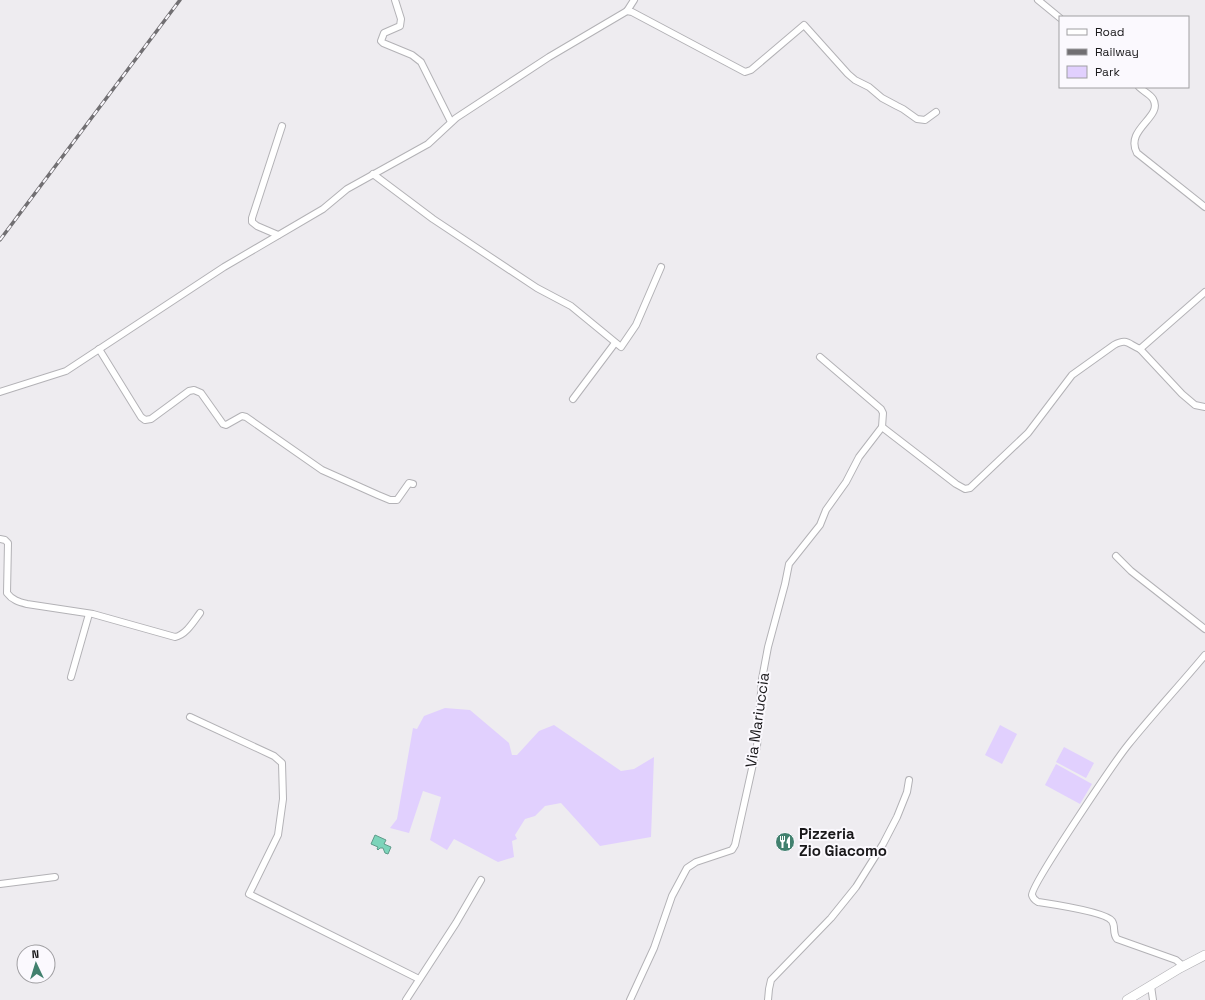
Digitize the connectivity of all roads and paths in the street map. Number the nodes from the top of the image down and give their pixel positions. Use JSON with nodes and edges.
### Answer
{"nodes":[{"id":1,"x":395,"y":0,"type":"edge"},
{"id":2,"x":634,"y":0,"type":"edge"},
{"id":3,"x":1038,"y":0,"type":"edge"},
{"id":4,"x":626,"y":11,"type":"junction"},
{"id":5,"x":1059,"y":17,"type":"edge"},
{"id":6,"x":1140,"y":88,"type":"edge"},
{"id":7,"x":936,"y":112,"type":"dead end"},
{"id":8,"x":451,"y":122,"type":"junction"},
{"id":9,"x":282,"y":126,"type":"dead end"},
{"id":10,"x":373,"y":174,"type":"junction"},
{"id":11,"x":1205,"y":207,"type":"edge"},
{"id":12,"x":278,"y":235,"type":"junction"},
{"id":13,"x":661,"y":267,"type":"dead end"},
{"id":14,"x":1205,"y":292,"type":"edge"},
{"id":15,"x":615,"y":342,"type":"junction"},
{"id":16,"x":99,"y":349,"type":"junction"},
{"id":17,"x":1140,"y":349,"type":"junction"},
{"id":18,"x":820,"y":357,"type":"dead end"},
{"id":19,"x":0,"y":392,"type":"edge"},
{"id":20,"x":573,"y":399,"type":"dead end"},
{"id":21,"x":1205,"y":407,"type":"edge"},
{"id":22,"x":882,"y":427,"type":"junction"},
{"id":23,"x":414,"y":484,"type":"dead end"},
{"id":24,"x":0,"y":539,"type":"edge"},
{"id":25,"x":1116,"y":556,"type":"dead end"},
{"id":26,"x":200,"y":613,"type":"dead end"},
{"id":27,"x":89,"y":614,"type":"junction"},
{"id":28,"x":1205,"y":630,"type":"edge"},
{"id":29,"x":1205,"y":655,"type":"edge"},
{"id":30,"x":71,"y":677,"type":"dead end"},
{"id":31,"x":190,"y":717,"type":"dead end"},
{"id":32,"x":909,"y":780,"type":"dead end"},
{"id":33,"x":55,"y":876,"type":"dead end"},
{"id":34,"x":481,"y":880,"type":"dead end"},
{"id":35,"x":0,"y":883,"type":"edge"},
{"id":36,"x":1205,"y":955,"type":"edge"},
{"id":37,"x":1183,"y":966,"type":"junction"},
{"id":38,"x":418,"y":979,"type":"junction"},
{"id":39,"x":1151,"y":986,"type":"junction"},
{"id":40,"x":406,"y":1000,"type":"edge"},
{"id":41,"x":630,"y":1000,"type":"edge"},
{"id":42,"x":768,"y":1000,"type":"edge"},
{"id":43,"x":1127,"y":1000,"type":"edge"},
{"id":44,"x":1153,"y":1000,"type":"edge"}],
"edges":[{"from":1,"to":8,"type":"street"},
{"from":2,"to":4,"type":"street"},
{"from":3,"to":5,"type":"street"},
{"from":4,"to":7,"type":"street"},
{"from":4,"to":8,"type":"street"},
{"from":6,"to":11,"type":"street"},
{"from":8,"to":10,"type":"street"},
{"from":9,"to":12,"type":"street"},
{"from":10,"to":12,"type":"street"},
{"from":10,"to":15,"type":"street"},
{"from":12,"to":16,"type":"street"},
{"from":13,"to":15,"type":"street"},
{"from":14,"to":17,"type":"street"},
{"from":15,"to":20,"type":"street"},
{"from":16,"to":19,"type":"street"},
{"from":16,"to":23,"type":"street"},
{"from":17,"to":21,"type":"street"},
{"from":17,"to":22,"type":"street"},
{"from":18,"to":22,"type":"street"},
{"from":22,"to":41,"type":"street","name":"Via Mariuccia"},
{"from":24,"to":27,"type":"street"},
{"from":25,"to":28,"type":"street"},
{"from":26,"to":27,"type":"street"},
{"from":27,"to":30,"type":"street"},
{"from":29,"to":37,"type":"street"},
{"from":31,"to":38,"type":"street"},
{"from":32,"to":42,"type":"street"},
{"from":33,"to":35,"type":"street"},
{"from":34,"to":38,"type":"street"},
{"from":36,"to":37,"type":"main road"},
{"from":37,"to":39,"type":"main road"},
{"from":38,"to":40,"type":"street"},
{"from":39,"to":43,"type":"main road"},
{"from":39,"to":44,"type":"street"}]}
